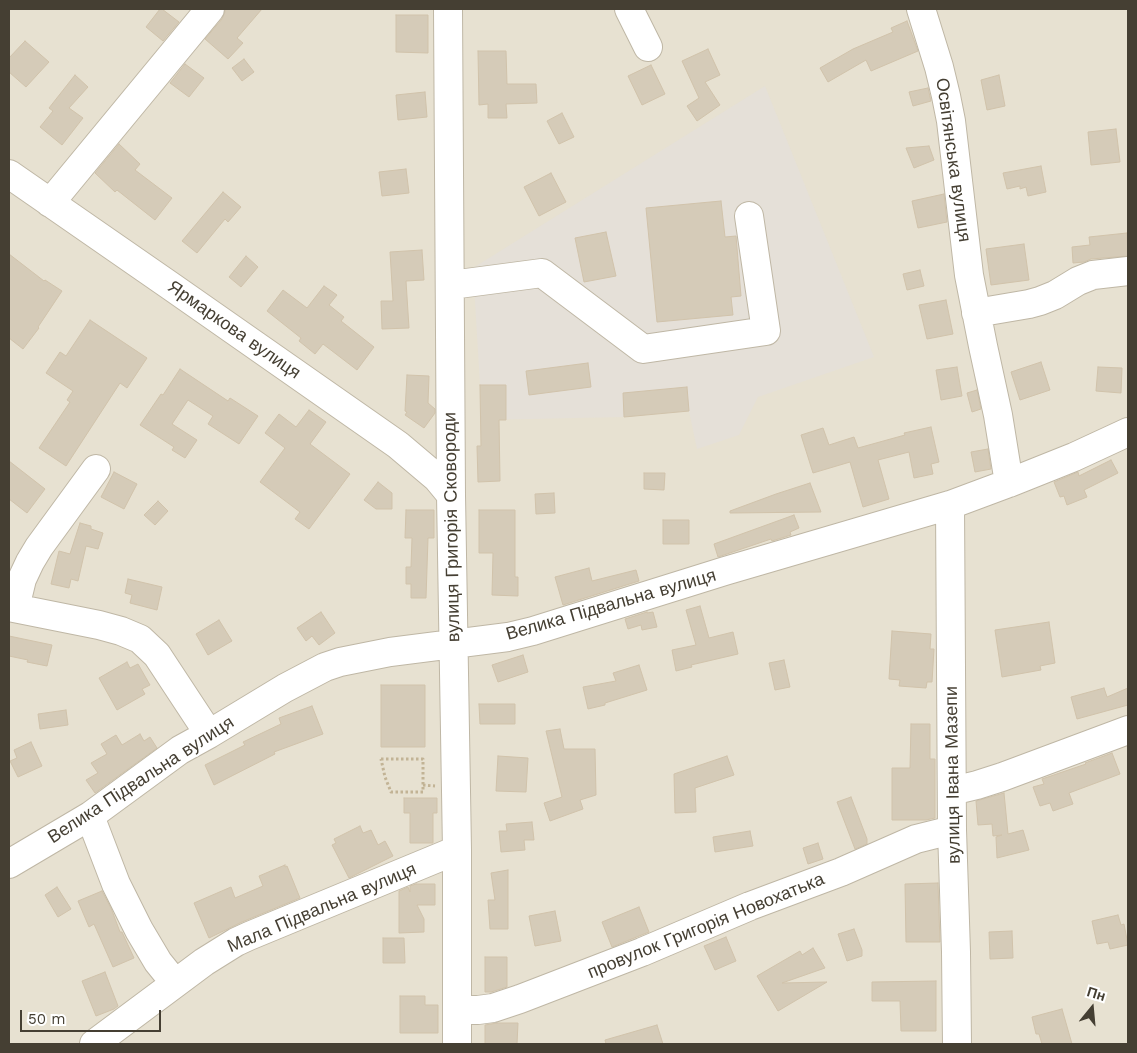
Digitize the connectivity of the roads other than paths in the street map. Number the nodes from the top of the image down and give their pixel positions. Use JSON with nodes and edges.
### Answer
{"nodes":[{"id":1,"x":210,"y":9,"type":"edge"},
{"id":2,"x":448,"y":9,"type":"edge"},
{"id":3,"x":629,"y":9,"type":"edge"},
{"id":4,"x":921,"y":9,"type":"edge"},
{"id":5,"x":648,"y":47,"type":"dead end"},
{"id":6,"x":9,"y":174,"type":"edge"},
{"id":7,"x":50,"y":203,"type":"junction"},
{"id":8,"x":749,"y":216,"type":"dead end"},
{"id":9,"x":1128,"y":271,"type":"edge"},
{"id":10,"x":450,"y":285,"type":"junction"},
{"id":11,"x":976,"y":313,"type":"junction"},
{"id":12,"x":1128,"y":432,"type":"edge"},
{"id":13,"x":96,"y":468,"type":"dead end"},
{"id":14,"x":1009,"y":483,"type":"junction"},
{"id":15,"x":451,"y":495,"type":"junction"},
{"id":16,"x":950,"y":505,"type":"junction"},
{"id":17,"x":12,"y":608,"type":"edge"},
{"id":18,"x":454,"y":644,"type":"junction"},
{"id":19,"x":1128,"y":730,"type":"edge"},
{"id":20,"x":209,"y":734,"type":"junction"},
{"id":21,"x":952,"y":791,"type":"junction"},
{"id":22,"x":90,"y":816,"type":"junction"},
{"id":23,"x":952,"y":830,"type":"junction"},
{"id":24,"x":458,"y":850,"type":"junction"},
{"id":25,"x":9,"y":864,"type":"edge"},
{"id":26,"x":175,"y":983,"type":"junction"},
{"id":27,"x":457,"y":1010,"type":"junction"},
{"id":28,"x":94,"y":1044,"type":"edge"},
{"id":29,"x":457,"y":1044,"type":"edge"},
{"id":30,"x":956,"y":1044,"type":"edge"}],
"edges":[{"from":1,"to":7,"type":"street"},
{"from":2,"to":10,"type":"street","name":"вулиця Григорія Сковороди"},
{"from":3,"to":5,"type":"street"},
{"from":4,"to":11,"type":"street","name":"Освітянська вулиця"},
{"from":6,"to":7,"type":"street","name":"Ярмаркова вулиця"},
{"from":7,"to":15,"type":"street","name":"Ярмаркова вулиця"},
{"from":8,"to":10,"type":"street"},
{"from":9,"to":11,"type":"street"},
{"from":10,"to":15,"type":"street","name":"вулиця Григорія Сковороди"},
{"from":11,"to":14,"type":"street","name":"Освітянська вулиця"},
{"from":12,"to":14,"type":"street","name":"Велика Підвальна вулиця"},
{"from":13,"to":17,"type":"street"},
{"from":14,"to":16,"type":"street","name":"Велика Підвальна вулиця"},
{"from":15,"to":18,"type":"street","name":"вулиця Григорія Сковороди"},
{"from":16,"to":18,"type":"street","name":"Велика Підвальна вулиця"},
{"from":16,"to":21,"type":"street","name":"вулиця Івана Мазепи"},
{"from":17,"to":20,"type":"street"},
{"from":18,"to":20,"type":"street","name":"Велика Підвальна вулиця"},
{"from":18,"to":24,"type":"street","name":"вулиця Григорія Сковороди"},
{"from":19,"to":21,"type":"street"},
{"from":20,"to":22,"type":"street","name":"Велика Підвальна вулиця"},
{"from":21,"to":23,"type":"street","name":"вулиця Івана Мазепи"},
{"from":22,"to":25,"type":"street","name":"Велика Підвальна вулиця"},
{"from":22,"to":26,"type":"street"},
{"from":23,"to":27,"type":"street","name":"провулок Григорія Новохатька"},
{"from":23,"to":30,"type":"street","name":"вулиця Івана Мазепи"},
{"from":24,"to":26,"type":"street","name":"Мала Підвальна вулиця"},
{"from":24,"to":27,"type":"street","name":"вулиця Григорія Сковороди"},
{"from":26,"to":28,"type":"street","name":"Мала Підвальна вулиця"},
{"from":27,"to":29,"type":"street","name":"вулиця Григорія Сковороди"}]}
